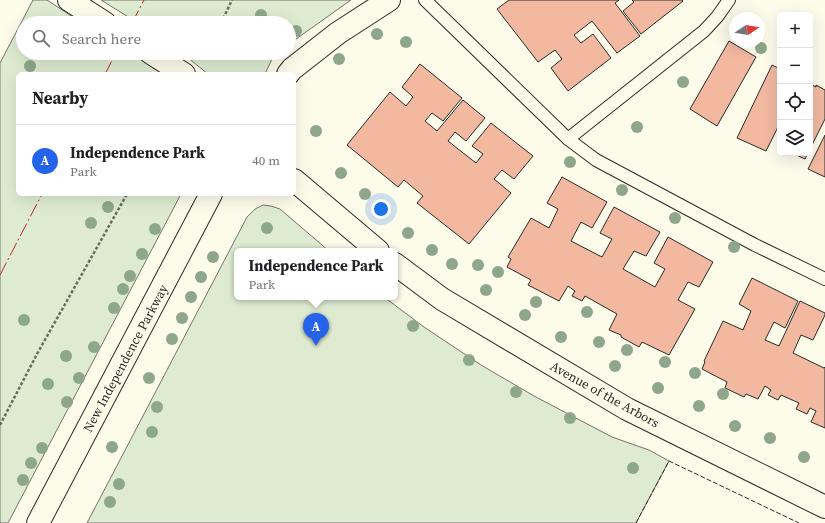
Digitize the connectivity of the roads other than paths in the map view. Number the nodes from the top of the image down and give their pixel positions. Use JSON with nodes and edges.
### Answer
{"nodes":[{"id":1,"x":69,"y":0,"type":"edge"},
{"id":2,"x":389,"y":0,"type":"edge"},
{"id":3,"x":426,"y":0,"type":"edge"},
{"id":4,"x":728,"y":0,"type":"edge"},
{"id":5,"x":94,"y":16,"type":"edge"},
{"id":6,"x":162,"y":60,"type":"edge"},
{"id":7,"x":181,"y":72,"type":"edge"},
{"id":8,"x":290,"y":72,"type":"edge"},
{"id":9,"x":568,"y":139,"type":"junction"},
{"id":10,"x":296,"y":182,"type":"edge"},
{"id":11,"x":210,"y":196,"type":"edge"},
{"id":12,"x":374,"y":248,"type":"edge"},
{"id":13,"x":398,"y":266,"type":"edge"},
{"id":14,"x":825,"y":279,"type":"edge"},
{"id":15,"x":825,"y":506,"type":"edge"},
{"id":16,"x":38,"y":523,"type":"edge"}],
"edges":[{"from":1,"to":5,"type":"street"},
{"from":2,"to":8,"type":"street"},
{"from":3,"to":9,"type":"lane"},
{"from":4,"to":9,"type":"lane"},
{"from":6,"to":7,"type":"street"},
{"from":9,"to":14,"type":"lane"},
{"from":10,"to":12,"type":"street"},
{"from":11,"to":16,"type":"street","name":"New Independence Parkway"},
{"from":13,"to":15,"type":"street","name":"Avenue of the Arbors"}]}
